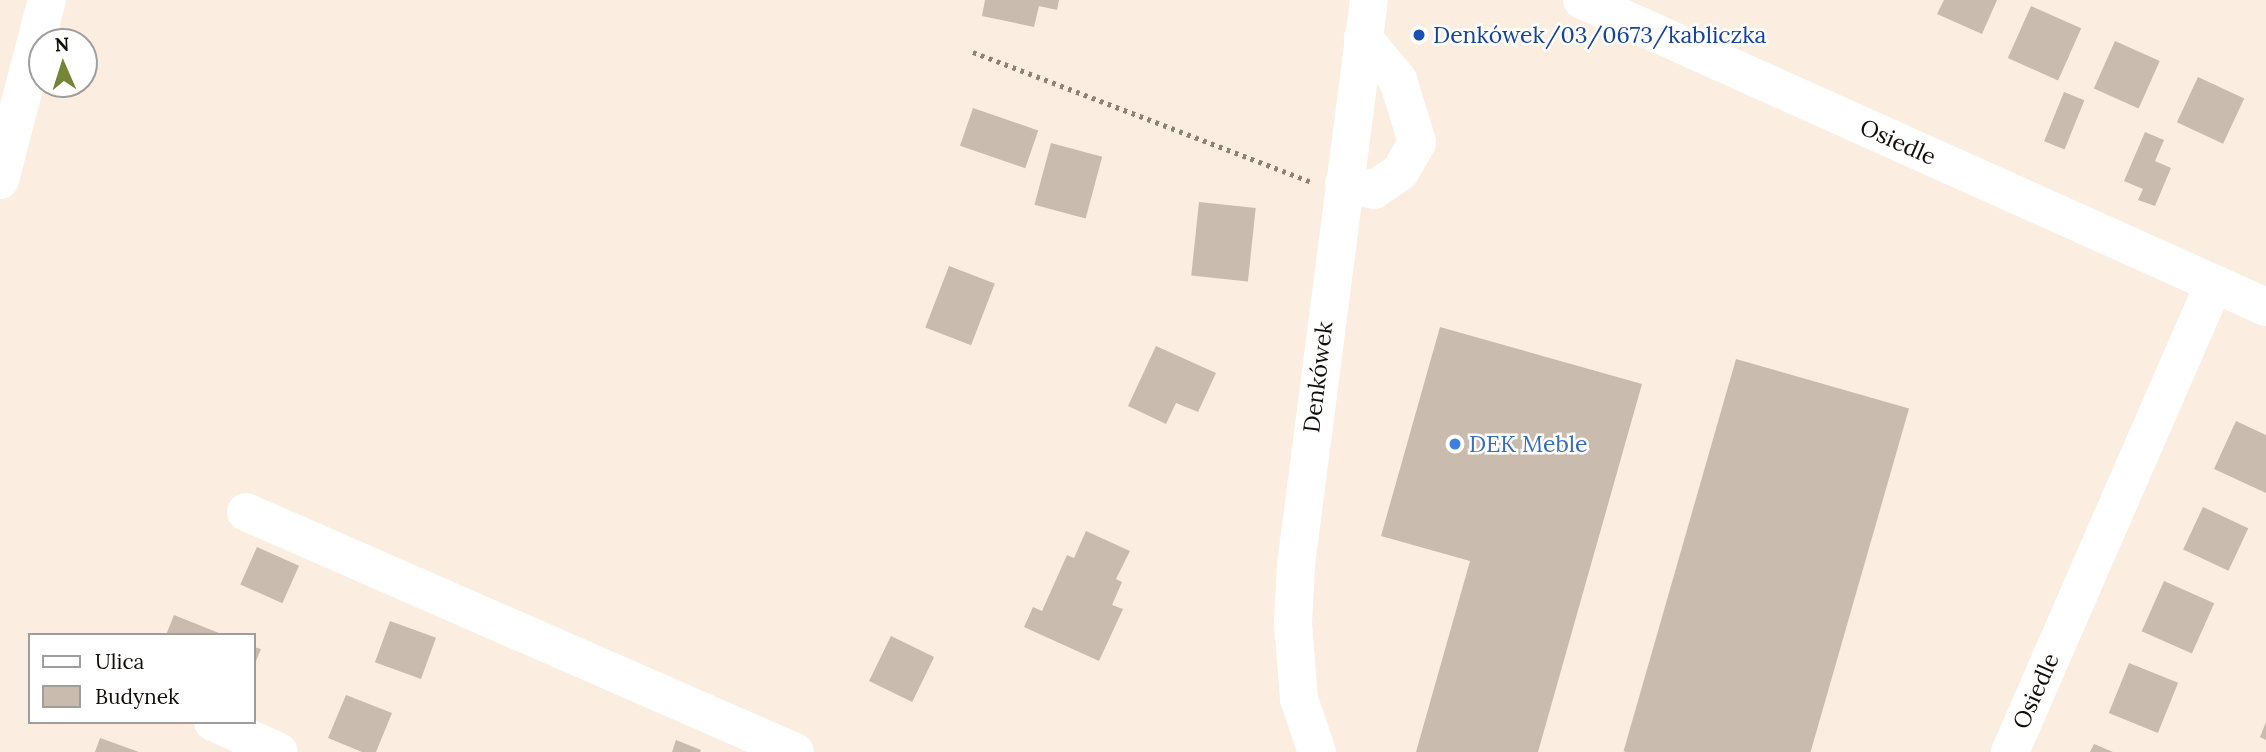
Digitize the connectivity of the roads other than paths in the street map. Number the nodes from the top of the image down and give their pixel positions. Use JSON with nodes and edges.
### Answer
{"nodes":[{"id":1,"x":47,"y":0,"type":"edge"},
{"id":2,"x":1369,"y":0,"type":"edge"},
{"id":3,"x":1582,"y":0,"type":"edge"},
{"id":4,"x":1363,"y":38,"type":"junction"},
{"id":5,"x":0,"y":180,"type":"edge"},
{"id":6,"x":1344,"y":183,"type":"junction"},
{"id":7,"x":2214,"y":284,"type":"junction"},
{"id":8,"x":2266,"y":307,"type":"edge"},
{"id":9,"x":246,"y":512,"type":"dead end"},
{"id":10,"x":217,"y":724,"type":"edge"},
{"id":11,"x":279,"y":752,"type":"edge"},
{"id":12,"x":795,"y":752,"type":"edge"},
{"id":13,"x":1317,"y":752,"type":"edge"},
{"id":14,"x":2010,"y":752,"type":"edge"}],
"edges":[{"from":1,"to":5,"type":"street"},
{"from":2,"to":4,"type":"street","name":"Denkówek"},
{"from":3,"to":7,"type":"street","name":"Osiedle"},
{"from":4,"to":6,"type":"street","name":"Denkówek"},
{"from":4,"to":6,"type":"street"},
{"from":6,"to":13,"type":"street","name":"Denkówek"},
{"from":7,"to":8,"type":"street","name":"Osiedle"},
{"from":7,"to":14,"type":"street","name":"Osiedle"},
{"from":9,"to":12,"type":"street"},
{"from":10,"to":11,"type":"street"}]}
